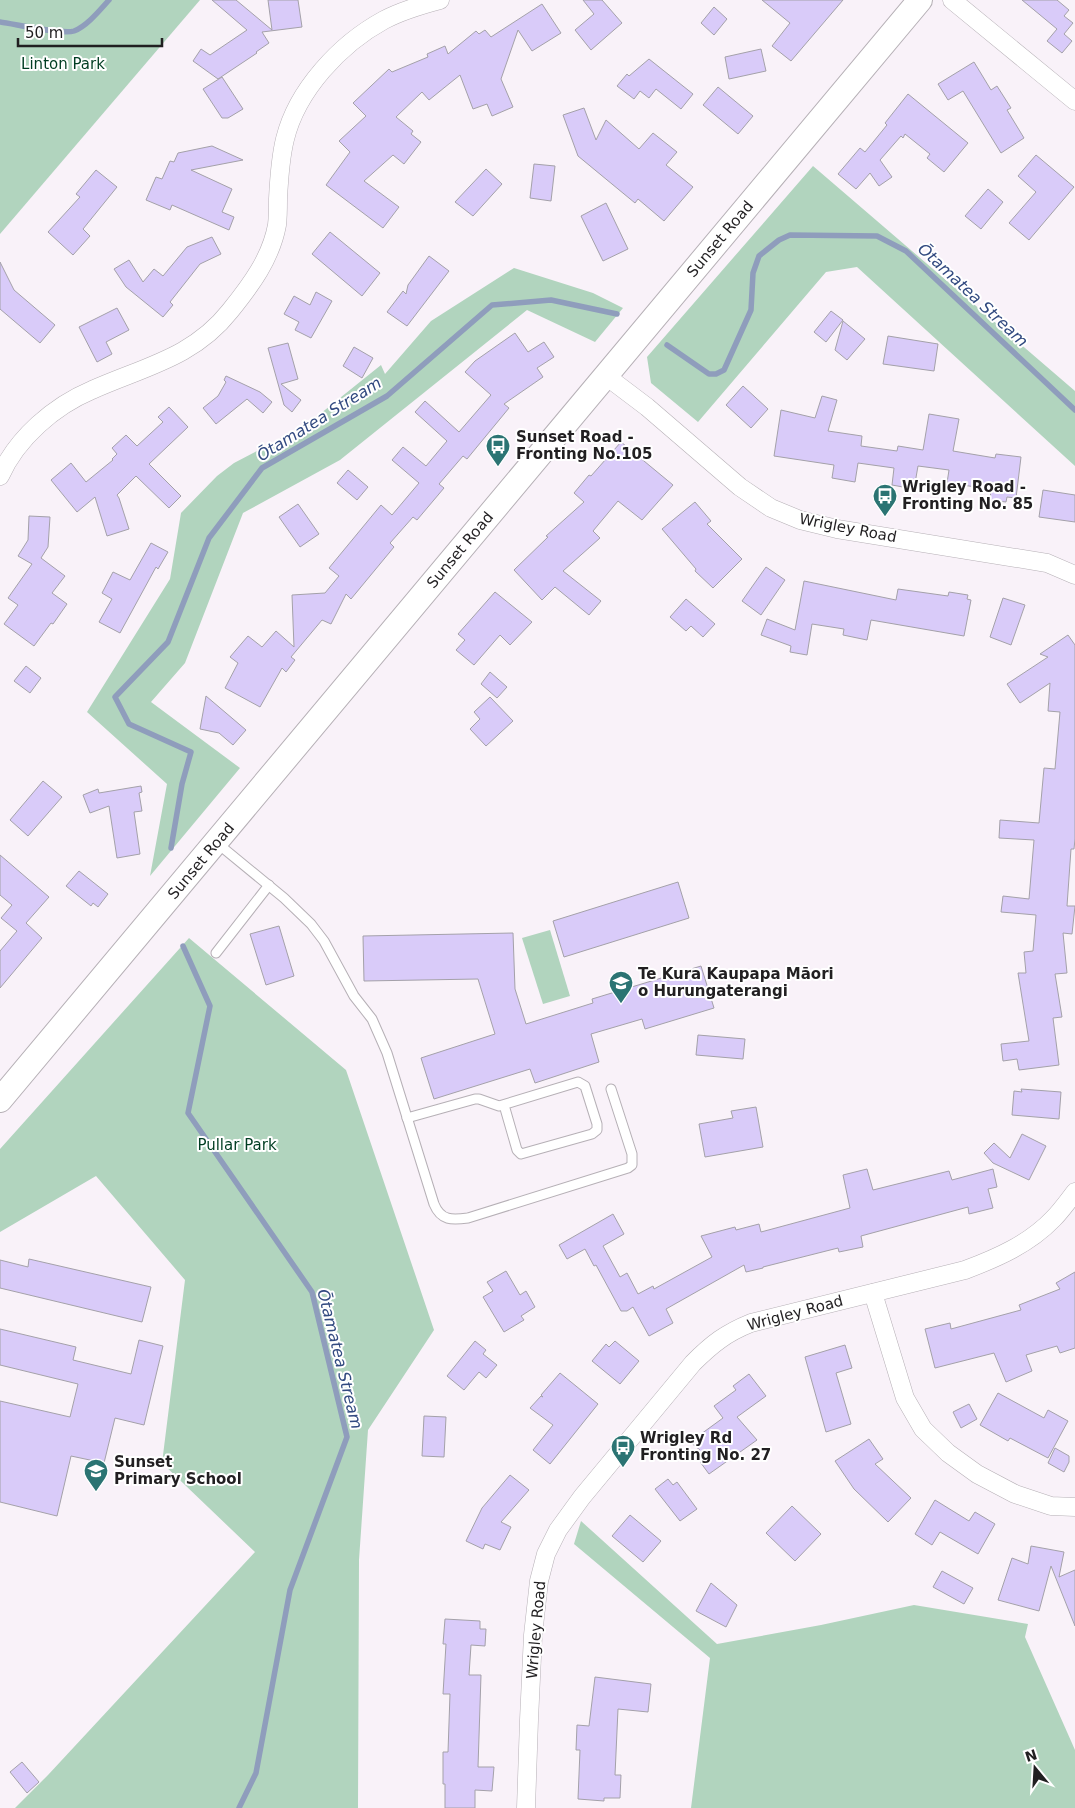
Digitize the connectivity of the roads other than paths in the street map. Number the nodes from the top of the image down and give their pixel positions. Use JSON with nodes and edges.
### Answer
{"nodes":[{"id":1,"x":440,"y":0,"type":"edge"},
{"id":2,"x":920,"y":0,"type":"edge"},
{"id":3,"x":952,"y":0,"type":"edge"},
{"id":4,"x":1075,"y":101,"type":"edge"},
{"id":5,"x":606,"y":376,"type":"junction"},
{"id":6,"x":0,"y":476,"type":"edge"},
{"id":7,"x":1075,"y":575,"type":"edge"},
{"id":8,"x":216,"y":843,"type":"junction"},
{"id":9,"x":269,"y":885,"type":"junction"},
{"id":10,"x":216,"y":953,"type":"dead end"},
{"id":11,"x":612,"y":1089,"type":"dead end"},
{"id":12,"x":0,"y":1100,"type":"edge"},
{"id":13,"x":504,"y":1105,"type":"junction"},
{"id":14,"x":407,"y":1118,"type":"junction"},
{"id":15,"x":1075,"y":1192,"type":"edge"},
{"id":16,"x":873,"y":1293,"type":"junction"},
{"id":17,"x":1075,"y":1507,"type":"edge"},
{"id":18,"x":526,"y":1808,"type":"edge"}],
"edges":[{"from":1,"to":6,"type":"street"},
{"from":2,"to":5,"type":"main road","name":"Sunset Road"},
{"from":3,"to":4,"type":"street"},
{"from":5,"to":7,"type":"street","name":"Wrigley Road"},
{"from":5,"to":8,"type":"main road","name":"Sunset Road"},
{"from":8,"to":9,"type":"lane"},
{"from":8,"to":12,"type":"main road","name":"Sunset Road"},
{"from":9,"to":10,"type":"lane"},
{"from":9,"to":14,"type":"lane"},
{"from":11,"to":14,"type":"lane"},
{"from":13,"to":13,"type":"lane"},
{"from":13,"to":14,"type":"lane"},
{"from":15,"to":16,"type":"street","name":"Wrigley Road"},
{"from":16,"to":17,"type":"street"},
{"from":16,"to":18,"type":"street","name":"Wrigley Road"}]}
